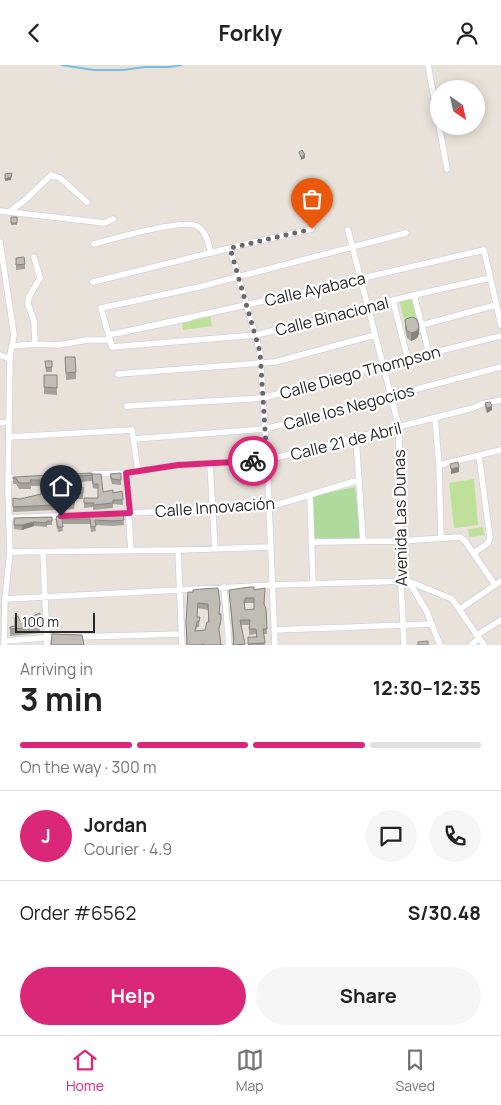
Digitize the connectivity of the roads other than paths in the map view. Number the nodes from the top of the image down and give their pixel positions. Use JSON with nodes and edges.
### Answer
{"nodes":[{"id":1,"x":428,"y":65,"type":"edge"},
{"id":2,"x":447,"y":169,"type":"dead end"},
{"id":3,"x":87,"y":202,"type":"dead end"},
{"id":4,"x":0,"y":211,"type":"edge"},
{"id":5,"x":9,"y":212,"type":"junction"},
{"id":6,"x":113,"y":219,"type":"dead end"},
{"id":7,"x":312,"y":229,"type":"dead end"},
{"id":8,"x":348,"y":230,"type":"dead end"},
{"id":9,"x":406,"y":233,"type":"dead end"},
{"id":10,"x":0,"y":242,"type":"edge"},
{"id":11,"x":94,"y":244,"type":"dead end"},
{"id":12,"x":352,"y":247,"type":"junction"},
{"id":13,"x":230,"y":248,"type":"junction"},
{"id":14,"x":211,"y":253,"type":"junction"},
{"id":15,"x":34,"y":257,"type":"dead end"},
{"id":16,"x":238,"y":276,"type":"junction"},
{"id":17,"x":490,"y":278,"type":"junction"},
{"id":18,"x":360,"y":279,"type":"junction"},
{"id":19,"x":93,"y":282,"type":"dead end"},
{"id":20,"x":414,"y":295,"type":"junction"},
{"id":21,"x":393,"y":301,"type":"junction"},
{"id":22,"x":246,"y":305,"type":"junction"},
{"id":23,"x":496,"y":305,"type":"junction"},
{"id":24,"x":368,"y":307,"type":"junction"},
{"id":25,"x":190,"y":318,"type":"dead end"},
{"id":26,"x":422,"y":325,"type":"junction"},
{"id":27,"x":501,"y":325,"type":"edge"},
{"id":28,"x":256,"y":335,"type":"junction"},
{"id":29,"x":375,"y":335,"type":"junction"},
{"id":30,"x":501,"y":336,"type":"edge"},
{"id":31,"x":108,"y":338,"type":"junction"},
{"id":32,"x":35,"y":344,"type":"junction"},
{"id":33,"x":13,"y":346,"type":"junction"},
{"id":34,"x":429,"y":354,"type":"junction"},
{"id":35,"x":0,"y":355,"type":"edge"},
{"id":36,"x":10,"y":359,"type":"junction"},
{"id":37,"x":408,"y":360,"type":"junction"},
{"id":38,"x":262,"y":363,"type":"junction"},
{"id":39,"x":382,"y":365,"type":"junction"},
{"id":40,"x":501,"y":367,"type":"edge"},
{"id":41,"x":118,"y":374,"type":"dead end"},
{"id":42,"x":390,"y":395,"type":"junction"},
{"id":43,"x":263,"y":398,"type":"junction"},
{"id":44,"x":501,"y":401,"type":"edge"},
{"id":45,"x":128,"y":406,"type":"dead end"},
{"id":46,"x":435,"y":418,"type":"junction"},
{"id":47,"x":9,"y":422,"type":"junction"},
{"id":48,"x":0,"y":423,"type":"edge"},
{"id":49,"x":399,"y":427,"type":"junction"},
{"id":50,"x":265,"y":429,"type":"junction"},
{"id":51,"x":8,"y":437,"type":"junction"},
{"id":52,"x":356,"y":438,"type":"junction"},
{"id":53,"x":134,"y":439,"type":"junction"},
{"id":54,"x":501,"y":450,"type":"edge"},
{"id":55,"x":479,"y":455,"type":"junction"},
{"id":56,"x":267,"y":460,"type":"junction"},
{"id":57,"x":210,"y":464,"type":"junction"},
{"id":58,"x":439,"y":465,"type":"junction"},
{"id":59,"x":138,"y":471,"type":"junction"},
{"id":60,"x":126,"y":473,"type":"junction"},
{"id":61,"x":91,"y":475,"type":"edge"},
{"id":62,"x":26,"y":477,"type":"edge"},
{"id":63,"x":8,"y":478,"type":"junction"},
{"id":64,"x":359,"y":480,"type":"junction"},
{"id":65,"x":310,"y":496,"type":"junction"},
{"id":66,"x":269,"y":507,"type":"junction"},
{"id":67,"x":214,"y":509,"type":"junction"},
{"id":68,"x":130,"y":513,"type":"junction"},
{"id":69,"x":9,"y":518,"type":"junction"},
{"id":70,"x":441,"y":538,"type":"junction"},
{"id":71,"x":363,"y":541,"type":"junction"},
{"id":72,"x":399,"y":541,"type":"junction"},
{"id":73,"x":311,"y":542,"type":"junction"},
{"id":74,"x":271,"y":547,"type":"junction"},
{"id":75,"x":215,"y":549,"type":"junction"},
{"id":76,"x":178,"y":550,"type":"junction"},
{"id":77,"x":131,"y":551,"type":"junction"},
{"id":78,"x":10,"y":552,"type":"junction"},
{"id":79,"x":43,"y":552,"type":"junction"},
{"id":80,"x":474,"y":553,"type":"junction"},
{"id":81,"x":408,"y":581,"type":"junction"},
{"id":82,"x":400,"y":582,"type":"junction"},
{"id":83,"x":498,"y":583,"type":"edge"},
{"id":84,"x":313,"y":584,"type":"junction"},
{"id":85,"x":273,"y":585,"type":"junction"},
{"id":86,"x":224,"y":587,"type":"junction"},
{"id":87,"x":180,"y":589,"type":"junction"},
{"id":88,"x":45,"y":597,"type":"junction"},
{"id":89,"x":5,"y":599,"type":"junction"},
{"id":90,"x":460,"y":609,"type":"junction"},
{"id":91,"x":501,"y":620,"type":"edge"},
{"id":92,"x":432,"y":624,"type":"junction"},
{"id":93,"x":403,"y":626,"type":"junction"},
{"id":94,"x":274,"y":630,"type":"junction"},
{"id":95,"x":182,"y":634,"type":"junction"},
{"id":96,"x":47,"y":637,"type":"junction"},
{"id":97,"x":64,"y":637,"type":"edge"},
{"id":98,"x":73,"y":637,"type":"edge"},
{"id":99,"x":90,"y":637,"type":"junction"},
{"id":100,"x":478,"y":637,"type":"junction"},
{"id":101,"x":4,"y":643,"type":"edge"},
{"id":102,"x":47,"y":645,"type":"edge"},
{"id":103,"x":91,"y":645,"type":"edge"},
{"id":104,"x":182,"y":645,"type":"edge"},
{"id":105,"x":228,"y":645,"type":"edge"},
{"id":106,"x":275,"y":645,"type":"edge"},
{"id":107,"x":404,"y":645,"type":"edge"},
{"id":108,"x":440,"y":645,"type":"edge"},
{"id":109,"x":471,"y":645,"type":"edge"},
{"id":110,"x":484,"y":645,"type":"edge"}],
"edges":[{"from":1,"to":2,"type":"street"},
{"from":3,"to":5,"type":"street"},
{"from":4,"to":5,"type":"street"},
{"from":5,"to":6,"type":"street"},
{"from":7,"to":13,"type":"street"},
{"from":8,"to":12,"type":"street","name":"Avenida Las Dunas"},
{"from":9,"to":12,"type":"street"},
{"from":10,"to":33,"type":"street"},
{"from":11,"to":14,"type":"street"},
{"from":12,"to":16,"type":"street"},
{"from":12,"to":18,"type":"street","name":"Avenida Las Dunas"},
{"from":13,"to":14,"type":"street"},
{"from":13,"to":16,"type":"street"},
{"from":14,"to":19,"type":"street"},
{"from":15,"to":32,"type":"street"},
{"from":16,"to":22,"type":"street"},
{"from":16,"to":31,"type":"street"},
{"from":17,"to":18,"type":"street","name":"Calle Ayabaca"},
{"from":17,"to":20,"type":"street","name":"Calle Binacional"},
{"from":17,"to":23,"type":"street"},
{"from":18,"to":22,"type":"street","name":"Calle Ayabaca"},
{"from":18,"to":24,"type":"street","name":"Avenida Las Dunas"},
{"from":20,"to":21,"type":"street","name":"Calle Binacional"},
{"from":20,"to":26,"type":"street"},
{"from":21,"to":24,"type":"street","name":"Calle Binacional"},
{"from":21,"to":37,"type":"street"},
{"from":22,"to":28,"type":"street"},
{"from":22,"to":31,"type":"street","name":"Calle Ayabaca"},
{"from":23,"to":26,"type":"street"},
{"from":23,"to":27,"type":"street"},
{"from":24,"to":28,"type":"street","name":"Calle Binacional"},
{"from":24,"to":29,"type":"street","name":"Avenida Las Dunas"},
{"from":25,"to":31,"type":"street"},
{"from":26,"to":34,"type":"street"},
{"from":28,"to":31,"type":"street","name":"Calle Binacional"},
{"from":28,"to":38,"type":"street"},
{"from":29,"to":38,"type":"street"},
{"from":29,"to":39,"type":"street","name":"Avenida Las Dunas"},
{"from":30,"to":34,"type":"street","name":"Calle Diego Thompson"},
{"from":31,"to":32,"type":"street"},
{"from":32,"to":33,"type":"street"},
{"from":33,"to":36,"type":"street"},
{"from":34,"to":37,"type":"street","name":"Calle Diego Thompson"},
{"from":35,"to":36,"type":"street"},
{"from":36,"to":47,"type":"street"},
{"from":37,"to":39,"type":"street","name":"Calle Diego Thompson"},
{"from":38,"to":41,"type":"street"},
{"from":38,"to":43,"type":"street"},
{"from":39,"to":42,"type":"street","name":"Avenida Las Dunas"},
{"from":39,"to":43,"type":"street","name":"Calle Diego Thompson"},
{"from":40,"to":42,"type":"street","name":"Calle los Negocios"},
{"from":42,"to":49,"type":"street","name":"Avenida Las Dunas"},
{"from":42,"to":50,"type":"street","name":"Calle los Negocios"},
{"from":43,"to":45,"type":"street","name":"Calle Diego Thompson"},
{"from":43,"to":50,"type":"street"},
{"from":44,"to":46,"type":"street","name":"Calle 21 de Abril"},
{"from":46,"to":49,"type":"street","name":"Calle 21 de Abril"},
{"from":46,"to":58,"type":"street"},
{"from":47,"to":48,"type":"street"},
{"from":47,"to":51,"type":"street"},
{"from":49,"to":52,"type":"street","name":"Calle 21 de Abril"},
{"from":49,"to":72,"type":"street","name":"Avenida Las Dunas"},
{"from":50,"to":53,"type":"street","name":"Calle los Negocios"},
{"from":50,"to":56,"type":"street"},
{"from":51,"to":53,"type":"street"},
{"from":51,"to":63,"type":"street"},
{"from":52,"to":56,"type":"street","name":"Calle 21 de Abril"},
{"from":52,"to":64,"type":"street"},
{"from":53,"to":59,"type":"street"},
{"from":54,"to":55,"type":"street"},
{"from":55,"to":58,"type":"street"},
{"from":55,"to":80,"type":"street"},
{"from":56,"to":57,"type":"street","name":"Calle 21 de Abril"},
{"from":56,"to":66,"type":"street"},
{"from":57,"to":59,"type":"street","name":"Calle 21 de Abril"},
{"from":57,"to":67,"type":"street"},
{"from":58,"to":70,"type":"street"},
{"from":59,"to":60,"type":"street","name":"Calle 21 de Abril"},
{"from":60,"to":61,"type":"street","name":"Calle 21 de Abril"},
{"from":60,"to":68,"type":"street"},
{"from":62,"to":63,"type":"street"},
{"from":63,"to":69,"type":"street"},
{"from":64,"to":65,"type":"street","name":"Calle Innovación"},
{"from":64,"to":71,"type":"street"},
{"from":65,"to":66,"type":"street","name":"Calle Innovación"},
{"from":65,"to":73,"type":"street"},
{"from":66,"to":67,"type":"street","name":"Calle Innovación"},
{"from":66,"to":74,"type":"street"},
{"from":67,"to":68,"type":"street","name":"Calle Innovación"},
{"from":67,"to":75,"type":"street"},
{"from":68,"to":69,"type":"street","name":"Calle Innovación"},
{"from":68,"to":77,"type":"street"},
{"from":69,"to":78,"type":"street"},
{"from":70,"to":72,"type":"street"},
{"from":70,"to":80,"type":"street"},
{"from":71,"to":72,"type":"street"},
{"from":71,"to":73,"type":"street"},
{"from":72,"to":82,"type":"street","name":"Avenida Las Dunas"},
{"from":73,"to":84,"type":"street"},
{"from":74,"to":75,"type":"street"},
{"from":74,"to":85,"type":"street"},
{"from":75,"to":76,"type":"street"},
{"from":76,"to":77,"type":"street"},
{"from":76,"to":87,"type":"street"},
{"from":77,"to":79,"type":"street"},
{"from":78,"to":79,"type":"street"},
{"from":78,"to":89,"type":"street"},
{"from":79,"to":88,"type":"street"},
{"from":80,"to":83,"type":"street"},
{"from":81,"to":82,"type":"street"},
{"from":81,"to":90,"type":"street"},
{"from":81,"to":92,"type":"street"},
{"from":82,"to":84,"type":"street"},
{"from":82,"to":93,"type":"street","name":"Avenida Las Dunas"},
{"from":83,"to":90,"type":"street"},
{"from":84,"to":85,"type":"street"},
{"from":85,"to":86,"type":"street"},
{"from":85,"to":94,"type":"street"},
{"from":86,"to":87,"type":"street"},
{"from":86,"to":105,"type":"street"},
{"from":87,"to":88,"type":"street"},
{"from":87,"to":95,"type":"street"},
{"from":88,"to":89,"type":"street"},
{"from":88,"to":96,"type":"street"},
{"from":89,"to":101,"type":"street"},
{"from":90,"to":100,"type":"street"},
{"from":91,"to":100,"type":"street"},
{"from":92,"to":93,"type":"street"},
{"from":92,"to":108,"type":"street"},
{"from":93,"to":94,"type":"street"},
{"from":93,"to":107,"type":"street","name":"Avenida Las Dunas"},
{"from":94,"to":106,"type":"street"},
{"from":95,"to":99,"type":"street"},
{"from":95,"to":104,"type":"street"},
{"from":96,"to":97,"type":"street"},
{"from":96,"to":101,"type":"street"},
{"from":96,"to":102,"type":"street"},
{"from":98,"to":99,"type":"street"},
{"from":99,"to":103,"type":"street"},
{"from":100,"to":109,"type":"street"},
{"from":100,"to":110,"type":"street"}]}
